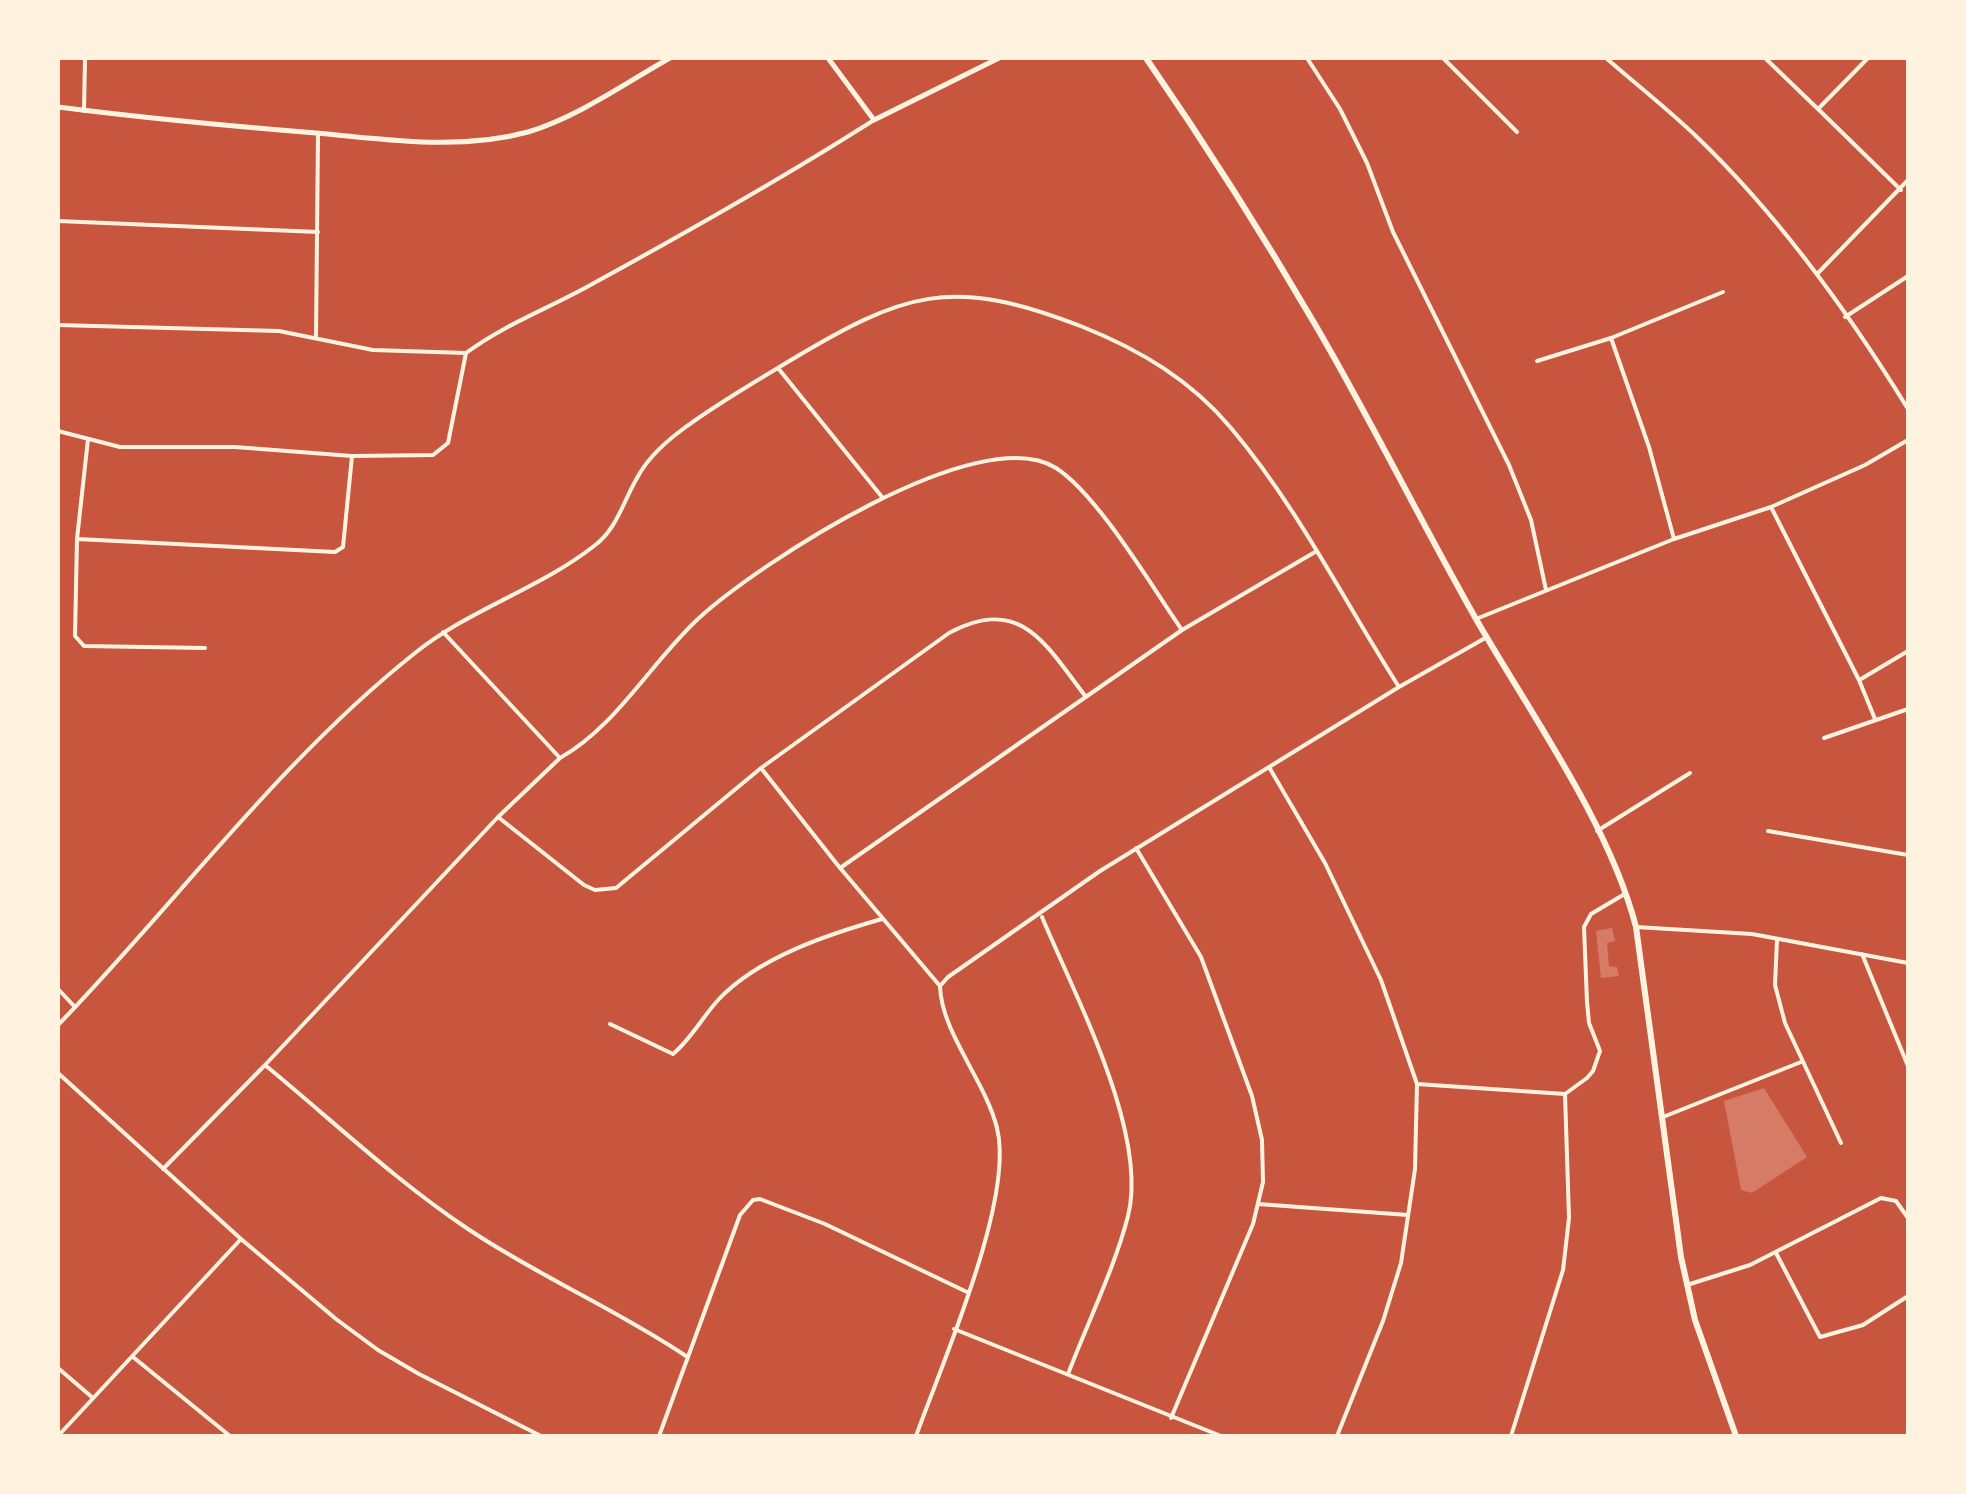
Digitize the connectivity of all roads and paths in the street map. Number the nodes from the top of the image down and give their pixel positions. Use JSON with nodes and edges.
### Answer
{"nodes":[{"id":1,"x":85,"y":58,"type":"edge"},
{"id":2,"x":670,"y":58,"type":"edge"},
{"id":3,"x":828,"y":58,"type":"edge"},
{"id":4,"x":999,"y":58,"type":"edge"},
{"id":5,"x":1146,"y":58,"type":"edge"},
{"id":6,"x":1307,"y":58,"type":"edge"},
{"id":7,"x":1444,"y":58,"type":"edge"},
{"id":8,"x":1606,"y":58,"type":"edge"},
{"id":9,"x":1766,"y":58,"type":"edge"},
{"id":10,"x":1868,"y":58,"type":"edge"},
{"id":11,"x":58,"y":107,"type":"edge"},
{"id":12,"x":1818,"y":109,"type":"junction"},
{"id":13,"x":84,"y":110,"type":"junction"},
{"id":14,"x":874,"y":120,"type":"junction"},
{"id":15,"x":1518,"y":132,"type":"dead end"},
{"id":16,"x":318,"y":133,"type":"junction"},
{"id":17,"x":1908,"y":180,"type":"edge"},
{"id":18,"x":1900,"y":190,"type":"junction"},
{"id":19,"x":58,"y":220,"type":"edge"},
{"id":20,"x":318,"y":232,"type":"junction"},
{"id":21,"x":1817,"y":274,"type":"junction"},
{"id":22,"x":1908,"y":276,"type":"edge"},
{"id":23,"x":1723,"y":292,"type":"dead end"},
{"id":24,"x":1845,"y":317,"type":"junction"},
{"id":25,"x":58,"y":325,"type":"edge"},
{"id":26,"x":316,"y":337,"type":"junction"},
{"id":27,"x":1611,"y":338,"type":"junction"},
{"id":28,"x":466,"y":353,"type":"junction"},
{"id":29,"x":1537,"y":361,"type":"dead end"},
{"id":30,"x":778,"y":368,"type":"junction"},
{"id":31,"x":1908,"y":409,"type":"edge"},
{"id":32,"x":58,"y":431,"type":"edge"},
{"id":33,"x":88,"y":439,"type":"junction"},
{"id":34,"x":1908,"y":440,"type":"edge"},
{"id":35,"x":352,"y":456,"type":"junction"},
{"id":36,"x":882,"y":497,"type":"junction"},
{"id":37,"x":1771,"y":506,"type":"junction"},
{"id":38,"x":77,"y":539,"type":"junction"},
{"id":39,"x":1674,"y":539,"type":"junction"},
{"id":40,"x":1315,"y":552,"type":"junction"},
{"id":41,"x":1546,"y":590,"type":"junction"},
{"id":42,"x":1476,"y":619,"type":"junction"},
{"id":43,"x":1182,"y":630,"type":"junction"},
{"id":44,"x":443,"y":632,"type":"junction"},
{"id":45,"x":1486,"y":636,"type":"junction"},
{"id":46,"x":205,"y":648,"type":"dead end"},
{"id":47,"x":1908,"y":651,"type":"edge"},
{"id":48,"x":1859,"y":680,"type":"junction"},
{"id":49,"x":1398,"y":687,"type":"junction"},
{"id":50,"x":1086,"y":697,"type":"junction"},
{"id":51,"x":1908,"y":709,"type":"edge"},
{"id":52,"x":1875,"y":719,"type":"junction"},
{"id":53,"x":1824,"y":738,"type":"dead end"},
{"id":54,"x":560,"y":758,"type":"junction"},
{"id":55,"x":1269,"y":767,"type":"junction"},
{"id":56,"x":761,"y":768,"type":"junction"},
{"id":57,"x":1690,"y":773,"type":"dead end"},
{"id":58,"x":498,"y":817,"type":"junction"},
{"id":59,"x":1768,"y":830,"type":"dead end"},
{"id":60,"x":1598,"y":831,"type":"junction"},
{"id":61,"x":1136,"y":848,"type":"junction"},
{"id":62,"x":1908,"y":855,"type":"edge"},
{"id":63,"x":840,"y":868,"type":"junction"},
{"id":64,"x":1626,"y":894,"type":"junction"},
{"id":65,"x":1041,"y":915,"type":"junction"},
{"id":66,"x":882,"y":920,"type":"junction"},
{"id":67,"x":1636,"y":927,"type":"junction"},
{"id":68,"x":1777,"y":940,"type":"junction"},
{"id":69,"x":1862,"y":954,"type":"junction"},
{"id":70,"x":1908,"y":963,"type":"edge"},
{"id":71,"x":940,"y":986,"type":"junction"},
{"id":72,"x":58,"y":989,"type":"edge"},
{"id":73,"x":75,"y":1007,"type":"junction"},
{"id":74,"x":610,"y":1024,"type":"dead end"},
{"id":75,"x":58,"y":1025,"type":"edge"},
{"id":76,"x":1801,"y":1062,"type":"junction"},
{"id":77,"x":265,"y":1066,"type":"junction"},
{"id":78,"x":1908,"y":1066,"type":"edge"},
{"id":79,"x":58,"y":1074,"type":"edge"},
{"id":80,"x":1417,"y":1084,"type":"junction"},
{"id":81,"x":1566,"y":1094,"type":"junction"},
{"id":82,"x":1663,"y":1116,"type":"junction"},
{"id":83,"x":1841,"y":1143,"type":"dead end"},
{"id":84,"x":163,"y":1169,"type":"junction"},
{"id":85,"x":1258,"y":1204,"type":"junction"},
{"id":86,"x":1410,"y":1215,"type":"junction"},
{"id":87,"x":1908,"y":1218,"type":"edge"},
{"id":88,"x":241,"y":1239,"type":"junction"},
{"id":89,"x":1776,"y":1253,"type":"junction"},
{"id":90,"x":1687,"y":1286,"type":"junction"},
{"id":91,"x":967,"y":1292,"type":"junction"},
{"id":92,"x":1908,"y":1296,"type":"edge"},
{"id":93,"x":954,"y":1329,"type":"junction"},
{"id":94,"x":133,"y":1356,"type":"junction"},
{"id":95,"x":686,"y":1356,"type":"junction"},
{"id":96,"x":58,"y":1368,"type":"edge"},
{"id":97,"x":1068,"y":1374,"type":"junction"},
{"id":98,"x":93,"y":1398,"type":"junction"},
{"id":99,"x":1171,"y":1418,"type":"junction"},
{"id":100,"x":528,"y":1430,"type":"junction"},
{"id":101,"x":222,"y":1434,"type":"edge"},
{"id":102,"x":58,"y":1436,"type":"edge"},
{"id":103,"x":230,"y":1436,"type":"edge"},
{"id":104,"x":524,"y":1436,"type":"edge"},
{"id":105,"x":541,"y":1436,"type":"edge"},
{"id":106,"x":660,"y":1436,"type":"edge"},
{"id":107,"x":916,"y":1436,"type":"edge"},
{"id":108,"x":1221,"y":1436,"type":"edge"},
{"id":109,"x":1337,"y":1436,"type":"edge"},
{"id":110,"x":1510,"y":1436,"type":"edge"},
{"id":111,"x":1736,"y":1436,"type":"edge"}],
"edges":[{"from":1,"to":13,"type":"street"},
{"from":2,"to":16,"type":"street"},
{"from":3,"to":14,"type":"street"},
{"from":4,"to":14,"type":"street"},
{"from":5,"to":42,"type":"main road"},
{"from":6,"to":41,"type":"street"},
{"from":7,"to":15,"type":"street"},
{"from":8,"to":21,"type":"street"},
{"from":9,"to":12,"type":"street"},
{"from":10,"to":12,"type":"street"},
{"from":11,"to":13,"type":"street"},
{"from":12,"to":18,"type":"street"},
{"from":13,"to":16,"type":"street"},
{"from":14,"to":28,"type":"street"},
{"from":16,"to":20,"type":"street"},
{"from":17,"to":18,"type":"street"},
{"from":18,"to":21,"type":"street"},
{"from":19,"to":20,"type":"street"},
{"from":20,"to":26,"type":"street"},
{"from":21,"to":24,"type":"street"},
{"from":22,"to":24,"type":"street"},
{"from":23,"to":27,"type":"street"},
{"from":24,"to":31,"type":"street"},
{"from":25,"to":26,"type":"street"},
{"from":26,"to":28,"type":"street"},
{"from":27,"to":29,"type":"street"},
{"from":27,"to":39,"type":"street"},
{"from":28,"to":35,"type":"street"},
{"from":30,"to":36,"type":"street"},
{"from":30,"to":40,"type":"street"},
{"from":30,"to":44,"type":"street"},
{"from":32,"to":33,"type":"street"},
{"from":33,"to":35,"type":"street"},
{"from":33,"to":38,"type":"street"},
{"from":34,"to":37,"type":"street"},
{"from":35,"to":38,"type":"street"},
{"from":36,"to":43,"type":"street"},
{"from":36,"to":54,"type":"street"},
{"from":37,"to":39,"type":"street"},
{"from":37,"to":48,"type":"street"},
{"from":38,"to":46,"type":"street"},
{"from":39,"to":41,"type":"street"},
{"from":40,"to":43,"type":"street"},
{"from":40,"to":49,"type":"street"},
{"from":41,"to":42,"type":"street"},
{"from":42,"to":45,"type":"main road"},
{"from":43,"to":50,"type":"street"},
{"from":44,"to":54,"type":"street"},
{"from":44,"to":73,"type":"street"},
{"from":45,"to":49,"type":"street"},
{"from":45,"to":60,"type":"main road"},
{"from":47,"to":48,"type":"street"},
{"from":48,"to":52,"type":"street"},
{"from":49,"to":55,"type":"street"},
{"from":50,"to":56,"type":"street"},
{"from":50,"to":63,"type":"street"},
{"from":51,"to":52,"type":"street"},
{"from":52,"to":53,"type":"street"},
{"from":54,"to":58,"type":"street"},
{"from":55,"to":61,"type":"street"},
{"from":55,"to":80,"type":"street"},
{"from":56,"to":58,"type":"street"},
{"from":56,"to":63,"type":"street"},
{"from":57,"to":60,"type":"street"},
{"from":58,"to":77,"type":"street"},
{"from":59,"to":62,"type":"street"},
{"from":60,"to":64,"type":"main road"},
{"from":61,"to":65,"type":"street"},
{"from":61,"to":85,"type":"street"},
{"from":63,"to":66,"type":"street"},
{"from":64,"to":67,"type":"main road"},
{"from":64,"to":81,"type":"street"},
{"from":65,"to":71,"type":"street"},
{"from":65,"to":97,"type":"street"},
{"from":66,"to":71,"type":"street"},
{"from":66,"to":74,"type":"street"},
{"from":67,"to":68,"type":"street"},
{"from":67,"to":82,"type":"main road"},
{"from":68,"to":69,"type":"street"},
{"from":68,"to":76,"type":"street"},
{"from":69,"to":70,"type":"street"},
{"from":69,"to":78,"type":"street"},
{"from":71,"to":91,"type":"street"},
{"from":72,"to":73,"type":"street"},
{"from":73,"to":75,"type":"street"},
{"from":76,"to":82,"type":"street"},
{"from":76,"to":83,"type":"street"},
{"from":77,"to":84,"type":"street"},
{"from":77,"to":95,"type":"street"},
{"from":79,"to":84,"type":"street"},
{"from":80,"to":81,"type":"street"},
{"from":80,"to":86,"type":"street"},
{"from":81,"to":110,"type":"street"},
{"from":82,"to":90,"type":"main road"},
{"from":84,"to":88,"type":"street"},
{"from":85,"to":86,"type":"street"},
{"from":85,"to":99,"type":"street"},
{"from":86,"to":109,"type":"street"},
{"from":87,"to":89,"type":"street"},
{"from":88,"to":94,"type":"street"},
{"from":88,"to":100,"type":"street"},
{"from":89,"to":90,"type":"street"},
{"from":89,"to":92,"type":"street"},
{"from":90,"to":111,"type":"main road"},
{"from":91,"to":93,"type":"street"},
{"from":91,"to":95,"type":"street"},
{"from":93,"to":97,"type":"street"},
{"from":93,"to":107,"type":"street"},
{"from":94,"to":98,"type":"street"},
{"from":94,"to":101,"type":"street"},
{"from":95,"to":106,"type":"street"},
{"from":96,"to":98,"type":"street"},
{"from":97,"to":99,"type":"street"},
{"from":98,"to":102,"type":"street"},
{"from":99,"to":108,"type":"street"},
{"from":100,"to":104,"type":"street"},
{"from":100,"to":105,"type":"street"},
{"from":101,"to":103,"type":"street"}]}
